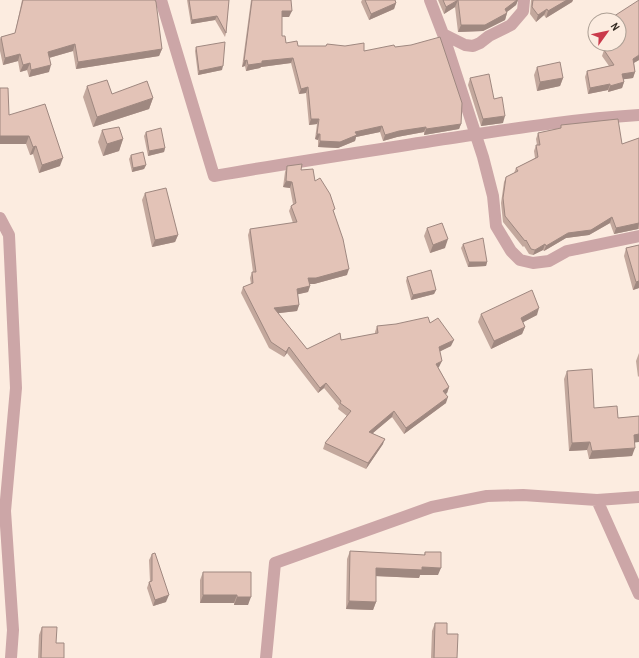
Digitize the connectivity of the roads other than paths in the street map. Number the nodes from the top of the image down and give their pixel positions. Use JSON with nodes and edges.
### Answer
{"nodes":[{"id":1,"x":161,"y":0,"type":"edge"},
{"id":2,"x":430,"y":0,"type":"edge"},
{"id":3,"x":524,"y":0,"type":"edge"},
{"id":4,"x":443,"y":34,"type":"junction"},
{"id":5,"x":639,"y":115,"type":"edge"},
{"id":6,"x":476,"y":134,"type":"junction"},
{"id":7,"x":0,"y":218,"type":"edge"},
{"id":8,"x":639,"y":236,"type":"edge"},
{"id":9,"x":639,"y":497,"type":"edge"},
{"id":10,"x":597,"y":500,"type":"junction"},
{"id":11,"x":639,"y":594,"type":"edge"},
{"id":12,"x":11,"y":658,"type":"edge"},
{"id":13,"x":266,"y":658,"type":"edge"}],
"edges":[{"from":1,"to":6,"type":"street"},
{"from":2,"to":4,"type":"street"},
{"from":3,"to":4,"type":"street"},
{"from":4,"to":6,"type":"street"},
{"from":5,"to":6,"type":"street"},
{"from":6,"to":8,"type":"street"},
{"from":7,"to":12,"type":"street"},
{"from":9,"to":10,"type":"street"},
{"from":10,"to":11,"type":"street"},
{"from":10,"to":13,"type":"street"}]}
